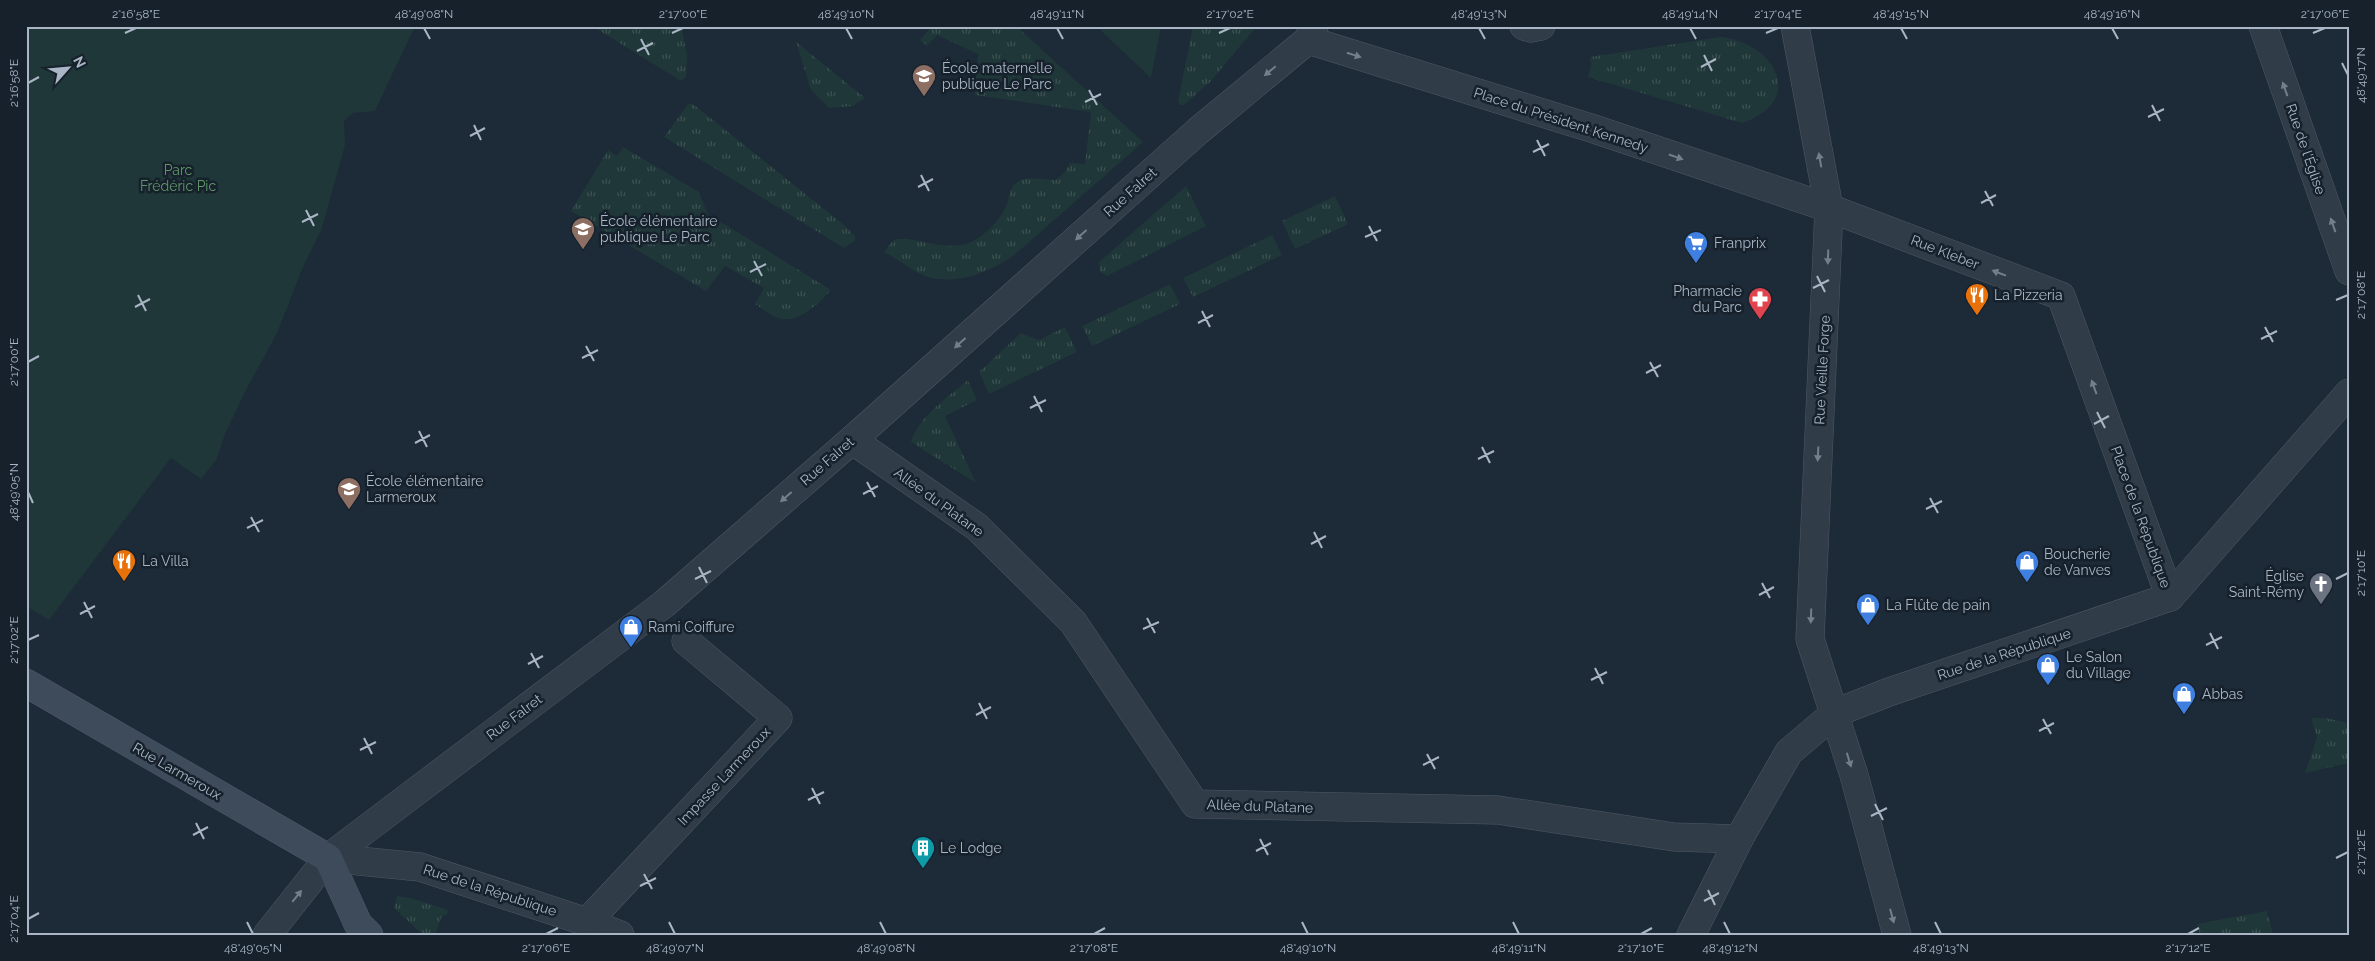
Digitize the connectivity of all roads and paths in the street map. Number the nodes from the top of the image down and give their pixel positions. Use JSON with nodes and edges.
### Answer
{"nodes":[{"id":1,"x":1524,"y":26,"type":"edge"},
{"id":2,"x":1541,"y":26,"type":"edge"},
{"id":3,"x":1796,"y":26,"type":"edge"},
{"id":4,"x":2263,"y":26,"type":"edge"},
{"id":5,"x":1311,"y":33,"type":"edge"},
{"id":6,"x":1829,"y":208,"type":"junction"},
{"id":7,"x":2349,"y":271,"type":"edge"},
{"id":8,"x":2061,"y":296,"type":"joint"},
{"id":9,"x":2349,"y":393,"type":"edge"},
{"id":10,"x":852,"y":440,"type":"junction"},
{"id":11,"x":2170,"y":597,"type":"junction"},
{"id":12,"x":686,"y":641,"type":"dead end"},
{"id":13,"x":29,"y":687,"type":"edge"},
{"id":14,"x":1835,"y":713,"type":"junction"},
{"id":15,"x":1740,"y":839,"type":"junction"},
{"id":16,"x":328,"y":858,"type":"junction"},
{"id":17,"x":587,"y":922,"type":"junction"},
{"id":18,"x":267,"y":935,"type":"edge"},
{"id":19,"x":369,"y":935,"type":"edge"},
{"id":20,"x":620,"y":935,"type":"edge"},
{"id":21,"x":1691,"y":935,"type":"edge"},
{"id":22,"x":1897,"y":935,"type":"edge"}],
"edges":[{"from":1,"to":2,"type":"street"},
{"from":6,"to":3,"type":"street","name":"Rue Vieille Forge","one_way":true},
{"from":7,"to":4,"type":"street","name":"Rue de l'Église","one_way":true},
{"from":5,"to":6,"type":"street","name":"Place du Président Kennedy","one_way":true},
{"from":5,"to":10,"type":"street","name":"Rue Falret","one_way":true},
{"from":8,"to":6,"type":"street","name":"Rue Kleber","one_way":true},
{"from":6,"to":14,"type":"street","name":"Rue Vieille Forge","one_way":true},
{"from":11,"to":8,"type":"street","name":"Place de la République","one_way":true},
{"from":9,"to":11,"type":"street"},
{"from":10,"to":15,"type":"street","name":"Allée du Platane"},
{"from":10,"to":16,"type":"street","name":"Rue Falret","one_way":true},
{"from":11,"to":14,"type":"street","name":"Rue de la République"},
{"from":12,"to":17,"type":"street","name":"Impasse Larmeroux"},
{"from":13,"to":16,"type":"main road","name":"Rue Larmeroux"},
{"from":14,"to":15,"type":"street","name":"Rue de la République"},
{"from":14,"to":22,"type":"street","name":"Rue Vieille Forge","one_way":true},
{"from":15,"to":21,"type":"street","name":"Rue de la République"},
{"from":16,"to":17,"type":"street","name":"Rue de la République"},
{"from":18,"to":16,"type":"street","name":"Rue Falret","one_way":true},
{"from":16,"to":19,"type":"main road"},
{"from":17,"to":20,"type":"street","name":"Rue de la République"}]}
